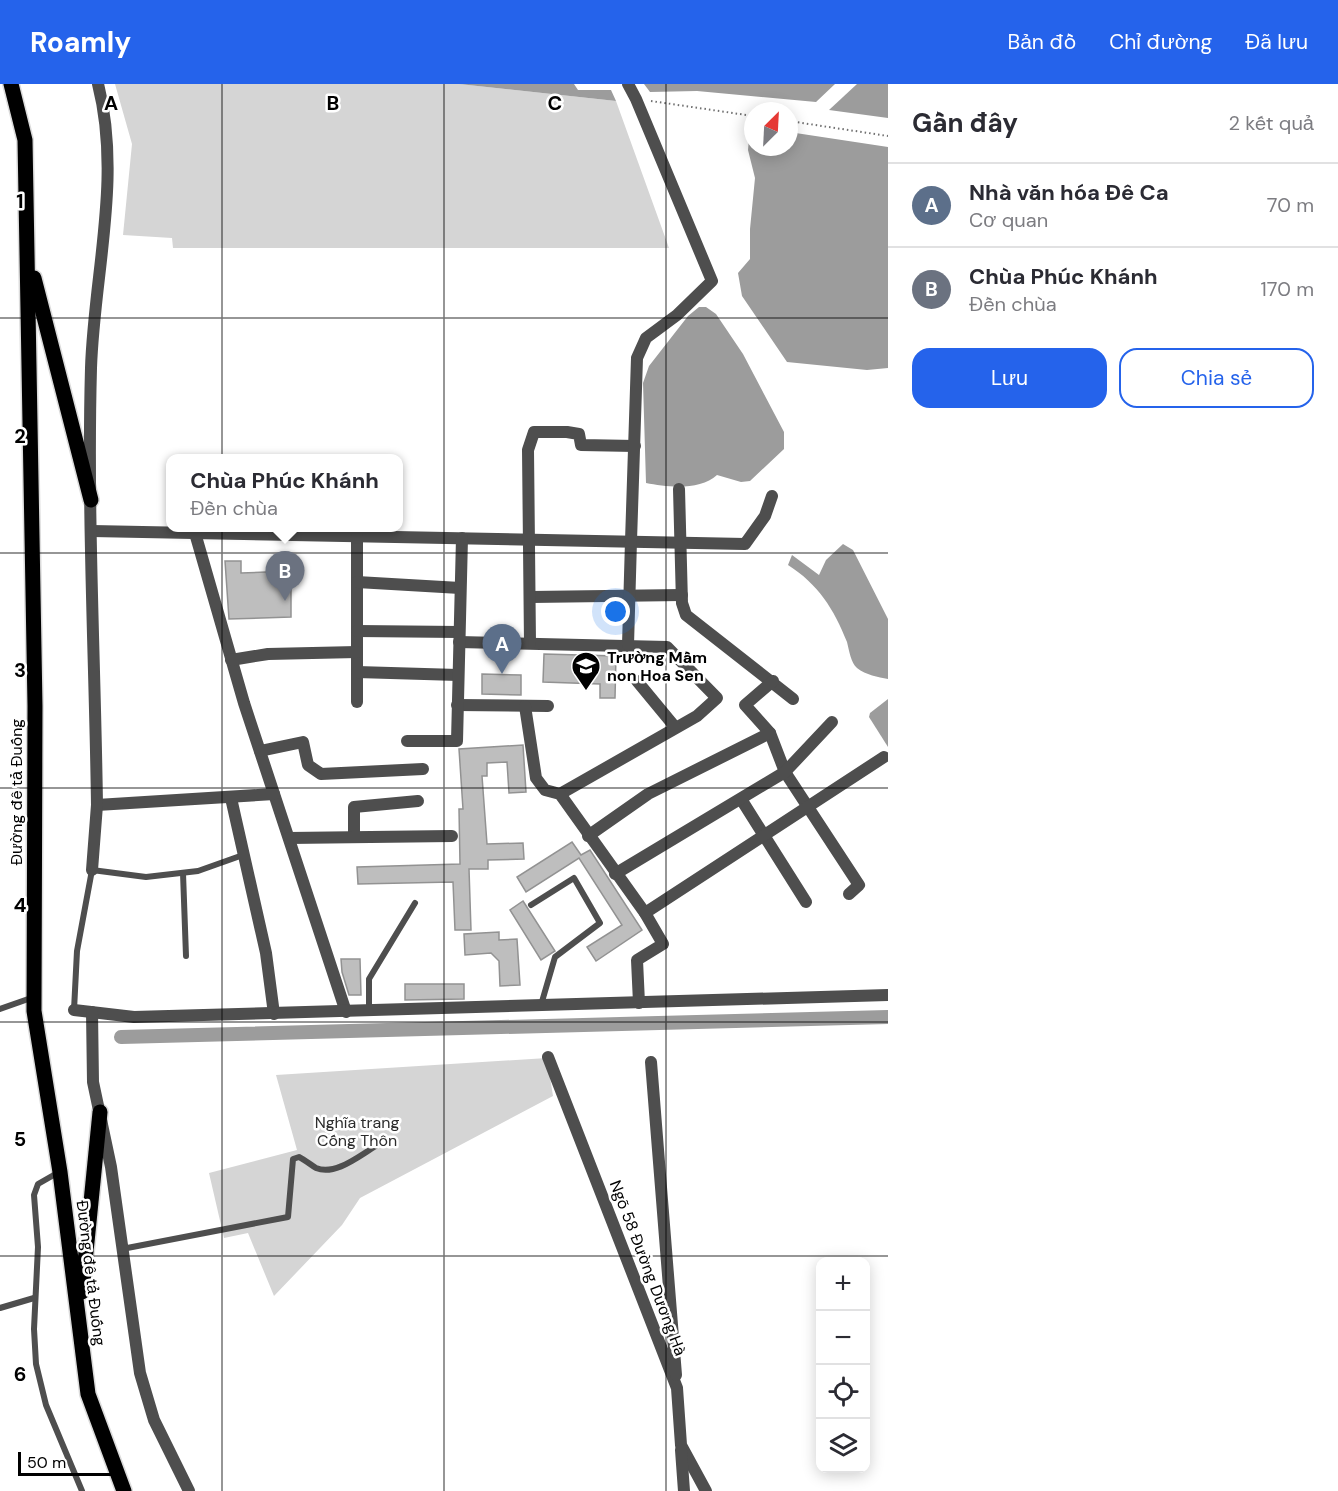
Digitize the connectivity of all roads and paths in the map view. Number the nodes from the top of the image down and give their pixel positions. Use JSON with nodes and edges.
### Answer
{"nodes":[{"id":1,"x":11,"y":84,"type":"edge"},
{"id":2,"x":98,"y":84,"type":"edge"},
{"id":3,"x":627,"y":84,"type":"edge"},
{"id":4,"x":636,"y":99,"type":"junction"},
{"id":5,"x":744,"y":115,"type":"edge"},
{"id":6,"x":798,"y":122,"type":"edge"},
{"id":7,"x":888,"y":136,"type":"edge"},
{"id":8,"x":27,"y":252,"type":"junction"},
{"id":9,"x":635,"y":447,"type":"junction"},
{"id":10,"x":679,"y":489,"type":"dead end"},
{"id":11,"x":772,"y":496,"type":"dead end"},
{"id":12,"x":91,"y":501,"type":"junction"},
{"id":13,"x":92,"y":531,"type":"junction"},
{"id":14,"x":195,"y":533,"type":"junction"},
{"id":15,"x":357,"y":536,"type":"junction"},
{"id":16,"x":462,"y":538,"type":"junction"},
{"id":17,"x":631,"y":541,"type":"junction"},
{"id":18,"x":530,"y":542,"type":"junction"},
{"id":19,"x":681,"y":542,"type":"junction"},
{"id":20,"x":357,"y":582,"type":"junction"},
{"id":21,"x":460,"y":588,"type":"junction"},
{"id":22,"x":682,"y":595,"type":"junction"},
{"id":23,"x":531,"y":597,"type":"junction"},
{"id":24,"x":631,"y":598,"type":"junction"},
{"id":25,"x":357,"y":631,"type":"junction"},
{"id":26,"x":459,"y":637,"type":"junction"},
{"id":27,"x":530,"y":643,"type":"junction"},
{"id":28,"x":628,"y":645,"type":"junction"},
{"id":29,"x":357,"y":652,"type":"junction"},
{"id":30,"x":231,"y":660,"type":"junction"},
{"id":31,"x":357,"y":672,"type":"junction"},
{"id":32,"x":458,"y":675,"type":"junction"},
{"id":33,"x":638,"y":681,"type":"dead end"},
{"id":34,"x":773,"y":681,"type":"junction"},
{"id":35,"x":793,"y":699,"type":"dead end"},
{"id":36,"x":357,"y":702,"type":"dead end"},
{"id":37,"x":457,"y":705,"type":"junction"},
{"id":38,"x":525,"y":706,"type":"junction"},
{"id":39,"x":548,"y":706,"type":"dead end"},
{"id":40,"x":832,"y":722,"type":"dead end"},
{"id":41,"x":675,"y":727,"type":"junction"},
{"id":42,"x":770,"y":733,"type":"junction"},
{"id":43,"x":407,"y":741,"type":"dead end"},
{"id":44,"x":260,"y":752,"type":"junction"},
{"id":45,"x":884,"y":757,"type":"dead end"},
{"id":46,"x":423,"y":769,"type":"dead end"},
{"id":47,"x":785,"y":772,"type":"junction"},
{"id":48,"x":274,"y":794,"type":"junction"},
{"id":49,"x":560,"y":794,"type":"junction"},
{"id":50,"x":231,"y":798,"type":"junction"},
{"id":51,"x":741,"y":799,"type":"junction"},
{"id":52,"x":418,"y":801,"type":"dead end"},
{"id":53,"x":97,"y":805,"type":"junction"},
{"id":54,"x":809,"y":808,"type":"junction"},
{"id":55,"x":452,"y":836,"type":"dead end"},
{"id":56,"x":588,"y":836,"type":"junction"},
{"id":57,"x":354,"y":837,"type":"junction"},
{"id":58,"x":765,"y":837,"type":"junction"},
{"id":59,"x":289,"y":838,"type":"junction"},
{"id":60,"x":243,"y":855,"type":"junction"},
{"id":61,"x":92,"y":870,"type":"junction"},
{"id":62,"x":183,"y":873,"type":"junction"},
{"id":63,"x":615,"y":874,"type":"junction"},
{"id":64,"x":849,"y":894,"type":"dead end"},
{"id":65,"x":806,"y":902,"type":"dead end"},
{"id":66,"x":415,"y":903,"type":"dead end"},
{"id":67,"x":531,"y":905,"type":"dead end"},
{"id":68,"x":645,"y":913,"type":"junction"},
{"id":69,"x":186,"y":956,"type":"dead end"},
{"id":70,"x":888,"y":995,"type":"edge"},
{"id":71,"x":34,"y":997,"type":"junction"},
{"id":72,"x":639,"y":1003,"type":"junction"},
{"id":73,"x":541,"y":1006,"type":"junction"},
{"id":74,"x":0,"y":1009,"type":"edge"},
{"id":75,"x":74,"y":1010,"type":"joint"},
{"id":76,"x":369,"y":1011,"type":"junction"},
{"id":77,"x":92,"y":1012,"type":"junction"},
{"id":78,"x":346,"y":1012,"type":"junction"},
{"id":79,"x":274,"y":1014,"type":"junction"},
{"id":80,"x":548,"y":1057,"type":"dead end"},
{"id":81,"x":651,"y":1062,"type":"dead end"},
{"id":82,"x":100,"y":1112,"type":"junction"},
{"id":83,"x":376,"y":1146,"type":"dead end"},
{"id":84,"x":60,"y":1172,"type":"junction"},
{"id":85,"x":122,"y":1249,"type":"junction"},
{"id":86,"x":34,"y":1298,"type":"junction"},
{"id":87,"x":0,"y":1308,"type":"edge"},
{"id":88,"x":79,"y":1319,"type":"junction"},
{"id":89,"x":677,"y":1388,"type":"junction"},
{"id":90,"x":681,"y":1445,"type":"junction"},
{"id":91,"x":82,"y":1491,"type":"edge"},
{"id":92,"x":124,"y":1491,"type":"edge"},
{"id":93,"x":189,"y":1491,"type":"edge"},
{"id":94,"x":684,"y":1491,"type":"edge"},
{"id":95,"x":706,"y":1491,"type":"edge"}],
"edges":[{"from":1,"to":8,"type":"main road","name":"Đường đê tả Đuống"},
{"from":2,"to":12,"type":"street"},
{"from":3,"to":4,"type":"street"},
{"from":4,"to":5,"type":"path"},
{"from":4,"to":9,"type":"street"},
{"from":6,"to":7,"type":"path"},
{"from":8,"to":12,"type":"main road"},
{"from":8,"to":71,"type":"main road","name":"Đường đê tả Đuống"},
{"from":9,"to":17,"type":"street"},
{"from":9,"to":18,"type":"street"},
{"from":10,"to":19,"type":"street"},
{"from":11,"to":19,"type":"street"},
{"from":12,"to":13,"type":"street"},
{"from":13,"to":14,"type":"street"},
{"from":13,"to":53,"type":"street"},
{"from":14,"to":15,"type":"street"},
{"from":14,"to":30,"type":"street"},
{"from":15,"to":16,"type":"street"},
{"from":15,"to":20,"type":"street"},
{"from":16,"to":18,"type":"street"},
{"from":16,"to":21,"type":"street"},
{"from":17,"to":18,"type":"street"},
{"from":17,"to":19,"type":"street"},
{"from":17,"to":24,"type":"street"},
{"from":18,"to":23,"type":"street"},
{"from":19,"to":22,"type":"street"},
{"from":20,"to":21,"type":"street"},
{"from":20,"to":25,"type":"street"},
{"from":21,"to":26,"type":"street"},
{"from":22,"to":24,"type":"street"},
{"from":22,"to":34,"type":"street"},
{"from":23,"to":24,"type":"street"},
{"from":23,"to":27,"type":"street"},
{"from":24,"to":28,"type":"street"},
{"from":25,"to":26,"type":"street"},
{"from":25,"to":29,"type":"street"},
{"from":26,"to":27,"type":"street"},
{"from":26,"to":32,"type":"street"},
{"from":27,"to":28,"type":"street"},
{"from":28,"to":41,"type":"street"},
{"from":29,"to":30,"type":"street"},
{"from":29,"to":31,"type":"street"},
{"from":30,"to":44,"type":"street"},
{"from":31,"to":32,"type":"street"},
{"from":31,"to":36,"type":"street"},
{"from":32,"to":37,"type":"street"},
{"from":33,"to":41,"type":"street"},
{"from":34,"to":35,"type":"street"},
{"from":34,"to":42,"type":"street"},
{"from":37,"to":38,"type":"street"},
{"from":37,"to":43,"type":"street"},
{"from":38,"to":39,"type":"street"},
{"from":38,"to":49,"type":"street"},
{"from":40,"to":47,"type":"street"},
{"from":41,"to":49,"type":"street"},
{"from":42,"to":47,"type":"street"},
{"from":42,"to":56,"type":"street"},
{"from":44,"to":46,"type":"street"},
{"from":44,"to":48,"type":"street"},
{"from":45,"to":54,"type":"street"},
{"from":47,"to":51,"type":"street"},
{"from":47,"to":54,"type":"street"},
{"from":48,"to":50,"type":"street"},
{"from":48,"to":59,"type":"street"},
{"from":49,"to":56,"type":"street"},
{"from":50,"to":53,"type":"street"},
{"from":50,"to":60,"type":"street"},
{"from":51,"to":58,"type":"street"},
{"from":51,"to":63,"type":"street"},
{"from":52,"to":57,"type":"street"},
{"from":53,"to":61,"type":"street"},
{"from":54,"to":58,"type":"street"},
{"from":54,"to":64,"type":"street"},
{"from":55,"to":57,"type":"street"},
{"from":56,"to":63,"type":"street"},
{"from":57,"to":59,"type":"street"},
{"from":58,"to":65,"type":"street"},
{"from":58,"to":68,"type":"street"},
{"from":59,"to":78,"type":"street"},
{"from":60,"to":62,"type":"lane"},
{"from":60,"to":79,"type":"street"},
{"from":61,"to":62,"type":"lane"},
{"from":61,"to":75,"type":"lane"},
{"from":62,"to":69,"type":"lane"},
{"from":63,"to":68,"type":"street"},
{"from":66,"to":76,"type":"lane"},
{"from":67,"to":73,"type":"lane"},
{"from":68,"to":72,"type":"street"},
{"from":70,"to":72,"type":"street"},
{"from":71,"to":74,"type":"lane"},
{"from":71,"to":84,"type":"main road","name":"Đường đê tả Đuống"},
{"from":72,"to":73,"type":"street"},
{"from":73,"to":76,"type":"street"},
{"from":75,"to":77,"type":"street"},
{"from":76,"to":78,"type":"street"},
{"from":77,"to":79,"type":"street"},
{"from":77,"to":82,"type":"street"},
{"from":78,"to":79,"type":"street"},
{"from":80,"to":89,"type":"street","name":"Ngõ 58 Đường Dương Hà"},
{"from":81,"to":89,"type":"street"},
{"from":82,"to":85,"type":"street"},
{"from":82,"to":88,"type":"main road"},
{"from":83,"to":85,"type":"lane"},
{"from":84,"to":86,"type":"lane"},
{"from":84,"to":88,"type":"main road","name":"Đường đê tả Đuống"},
{"from":85,"to":93,"type":"street"},
{"from":86,"to":87,"type":"lane"},
{"from":86,"to":91,"type":"lane"},
{"from":88,"to":92,"type":"main road","name":"Đường đê tả Đuống"},
{"from":89,"to":90,"type":"street","name":"Ngõ 58 Đường Dương Hà"},
{"from":90,"to":94,"type":"street"},
{"from":90,"to":95,"type":"street","name":"Ngõ 58 Đường Dương Hà"}]}
